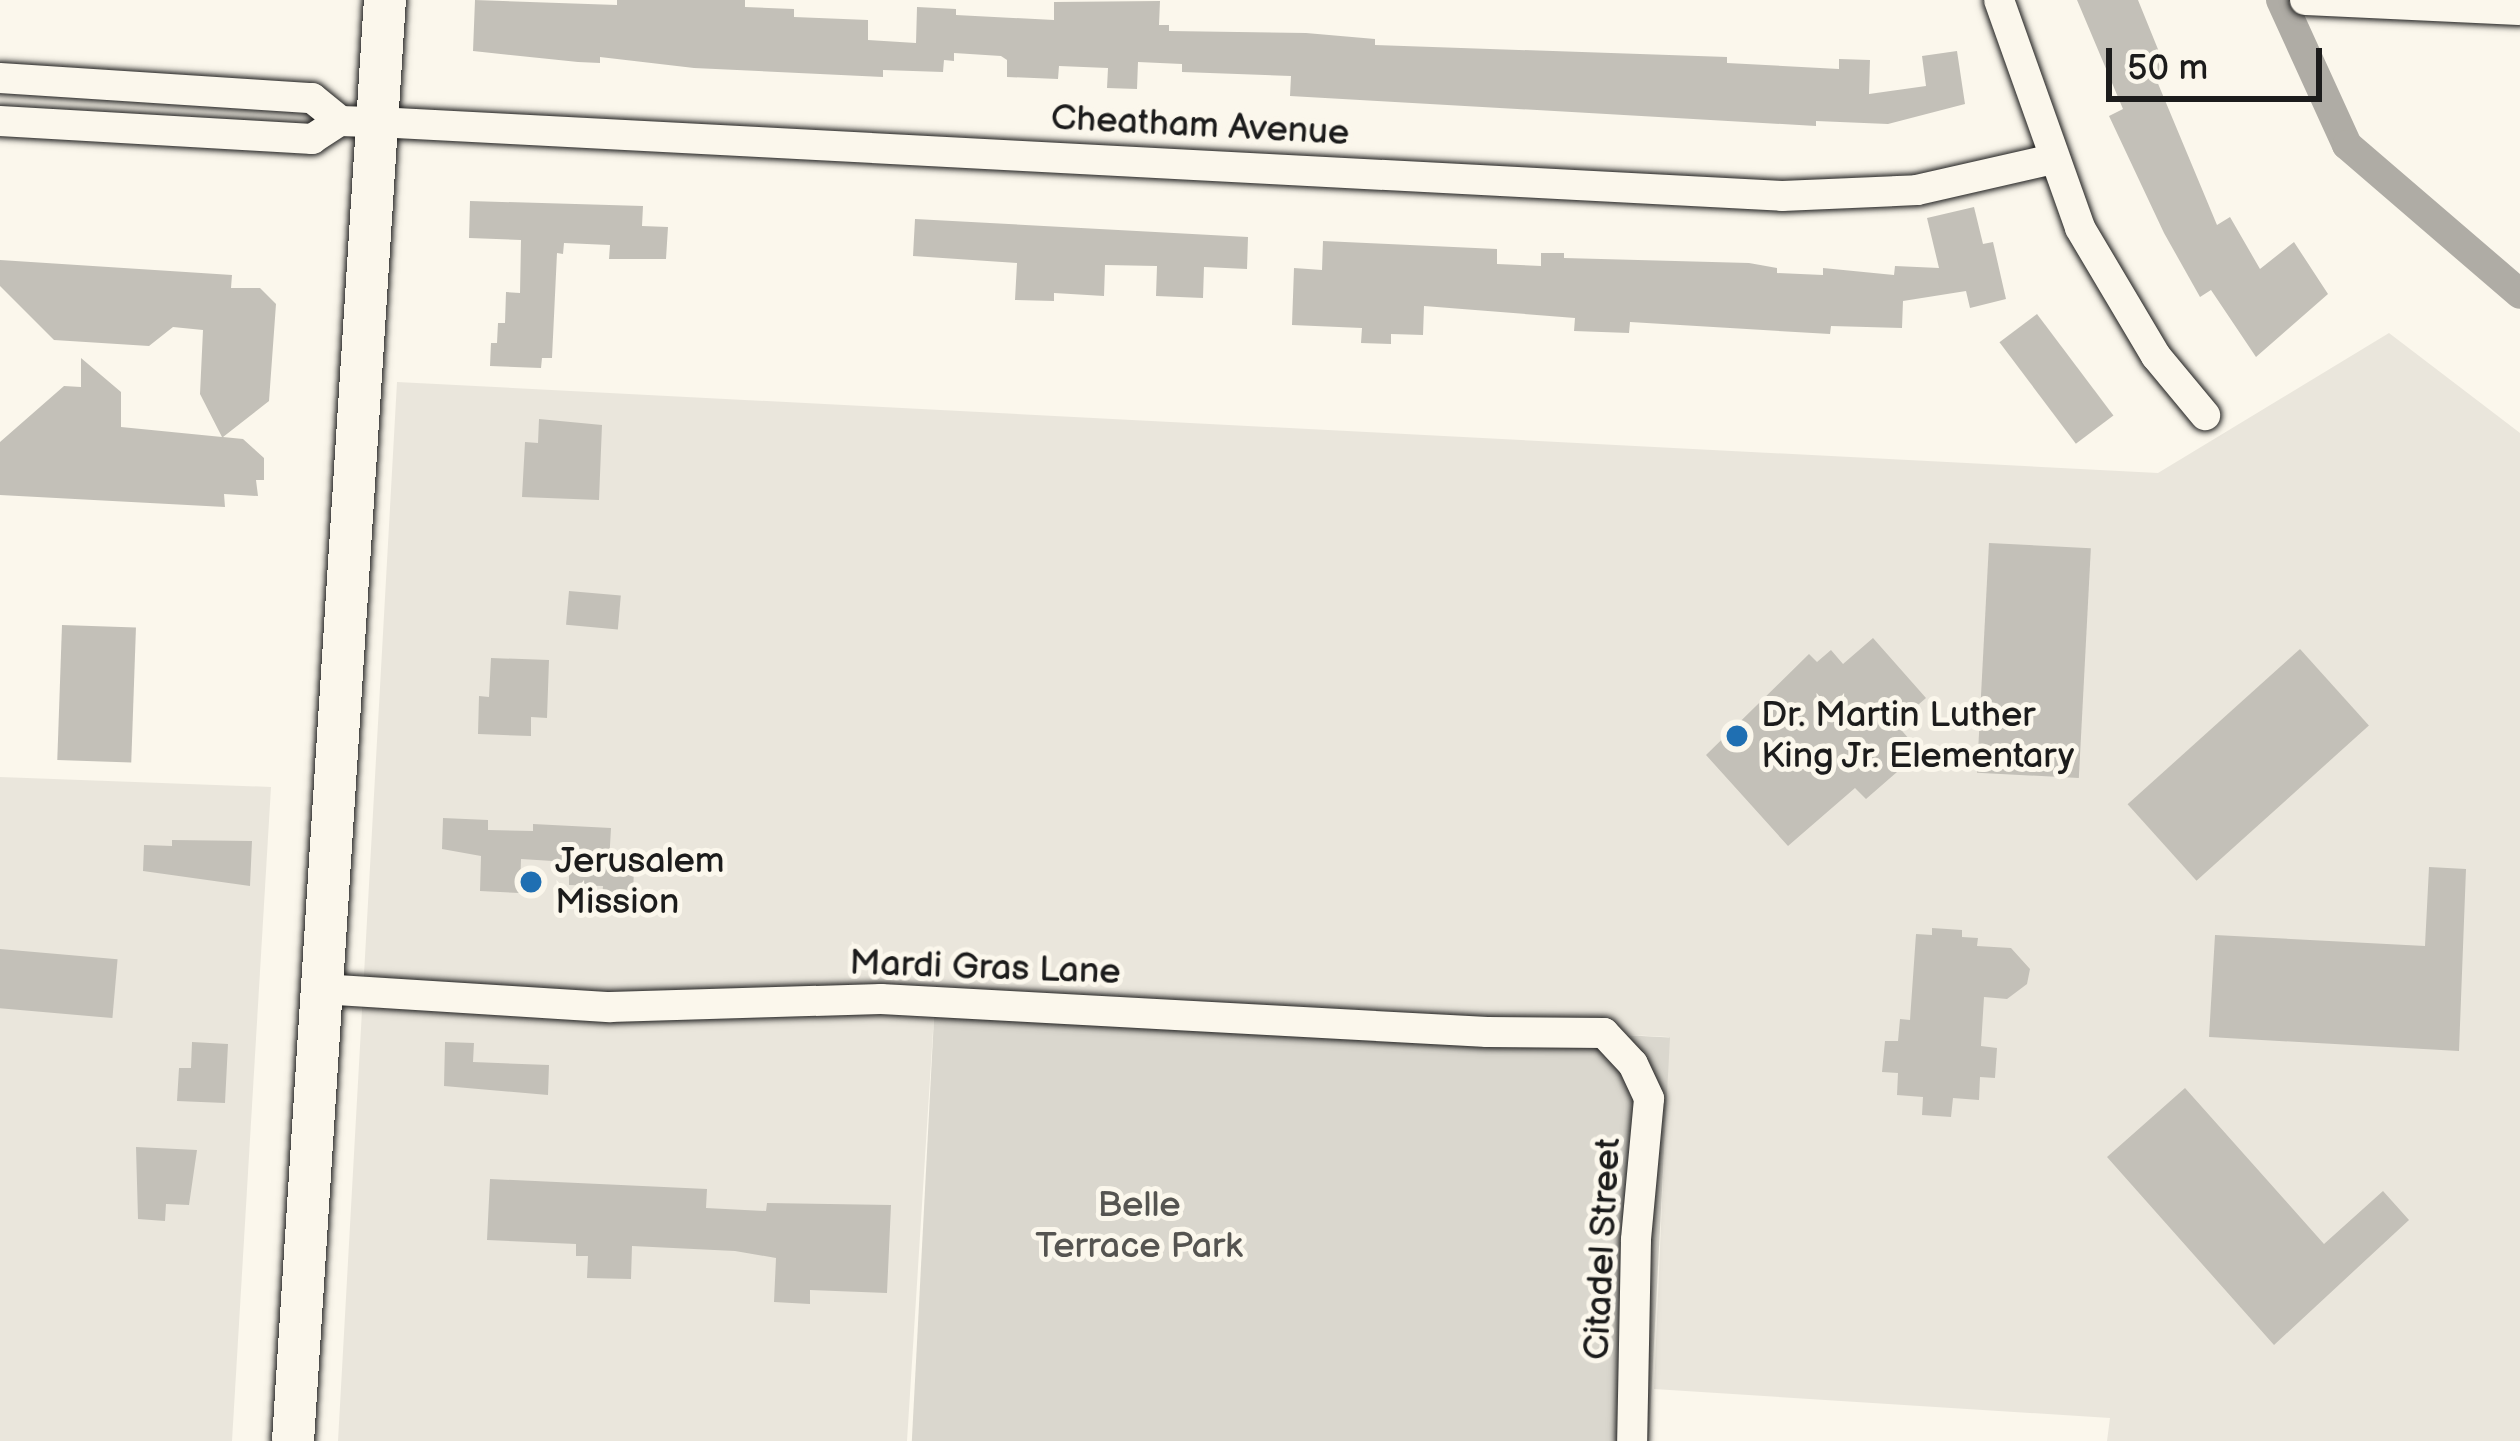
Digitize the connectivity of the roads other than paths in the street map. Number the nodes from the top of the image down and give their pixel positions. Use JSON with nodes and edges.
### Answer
{"nodes":[{"id":1,"x":385,"y":0,"type":"edge"},
{"id":2,"x":2000,"y":0,"type":"edge"},
{"id":3,"x":2305,"y":0,"type":"edge"},
{"id":4,"x":2520,"y":10,"type":"edge"},
{"id":5,"x":0,"y":78,"type":"edge"},
{"id":6,"x":0,"y":121,"type":"edge"},
{"id":7,"x":358,"y":121,"type":"junction"},
{"id":8,"x":2053,"y":159,"type":"junction"},
{"id":9,"x":2205,"y":415,"type":"dead end"},
{"id":10,"x":321,"y":989,"type":"junction"},
{"id":11,"x":1633,"y":1064,"type":"joint"},
{"id":12,"x":293,"y":1441,"type":"edge"},
{"id":13,"x":1632,"y":1441,"type":"edge"}],
"edges":[{"from":1,"to":7,"type":"street"},
{"from":2,"to":8,"type":"street"},
{"from":3,"to":4,"type":"street"},
{"from":5,"to":7,"type":"street","name":"Cheatham Avenue"},
{"from":6,"to":7,"type":"street","name":"Cheatham Avenue"},
{"from":7,"to":8,"type":"street","name":"Cheatham Avenue"},
{"from":7,"to":10,"type":"street"},
{"from":8,"to":9,"type":"street"},
{"from":10,"to":11,"type":"street","name":"Mardi Gras Lane"},
{"from":10,"to":12,"type":"street"},
{"from":11,"to":13,"type":"street","name":"Citadel Street"}]}
